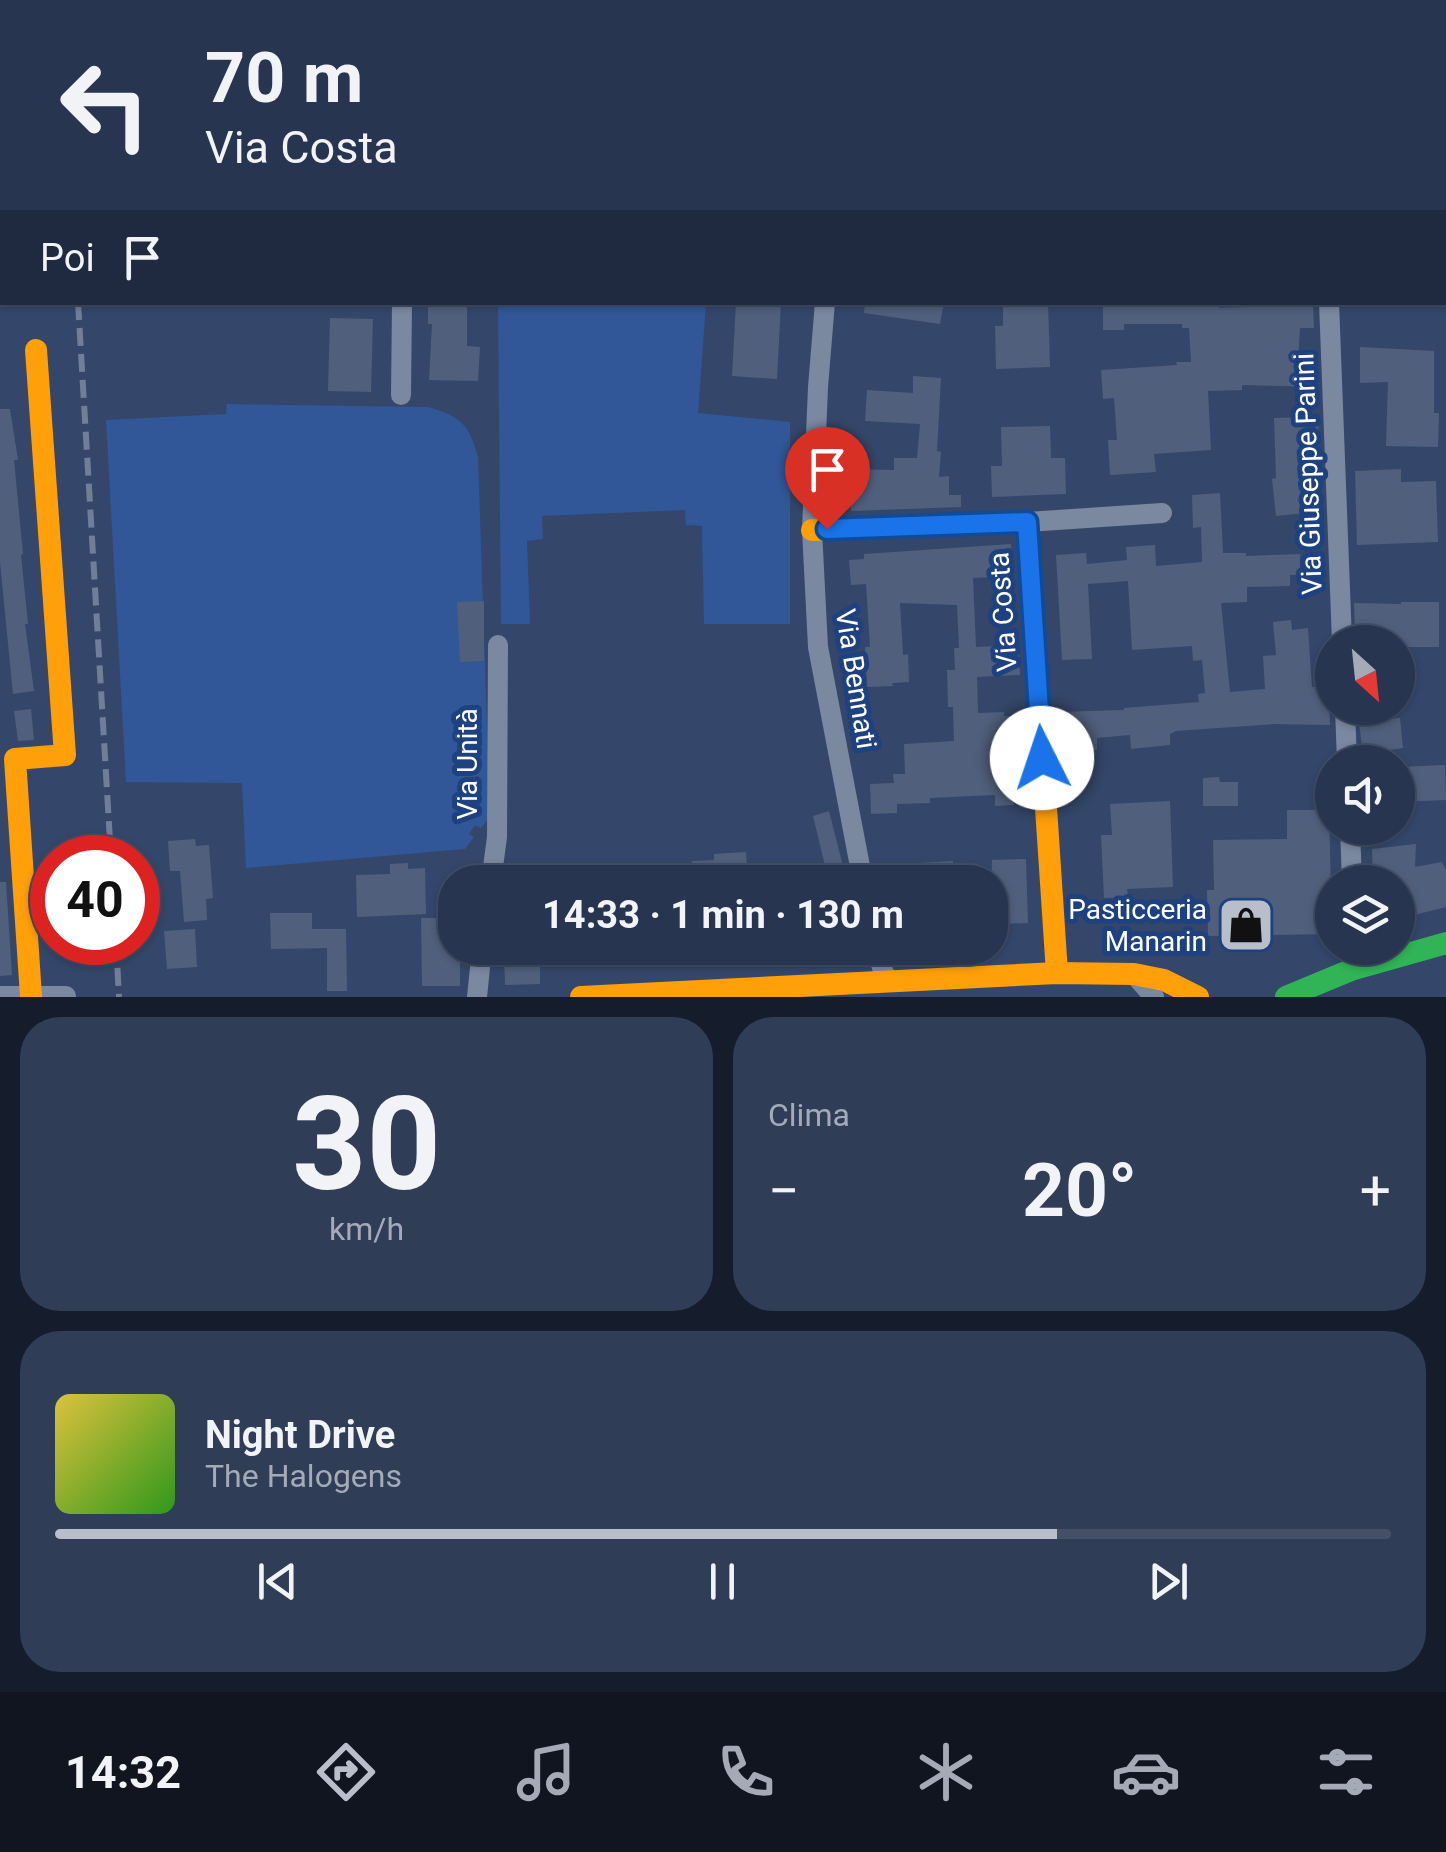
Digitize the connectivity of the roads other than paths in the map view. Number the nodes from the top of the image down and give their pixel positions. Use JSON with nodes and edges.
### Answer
{"nodes":[{"id":1,"x":402,"y":305,"type":"edge"},
{"id":2,"x":825,"y":305,"type":"edge"},
{"id":3,"x":1330,"y":305,"type":"edge"},
{"id":4,"x":36,"y":350,"type":"dead end"},
{"id":5,"x":400,"y":395,"type":"dead end"},
{"id":6,"x":1162,"y":513,"type":"dead end"},
{"id":7,"x":1027,"y":522,"type":"junction"},
{"id":8,"x":812,"y":530,"type":"junction"},
{"id":9,"x":1341,"y":625,"type":"edge"},
{"id":10,"x":498,"y":646,"type":"dead end"},
{"id":11,"x":493,"y":865,"type":"edge"},
{"id":12,"x":860,"y":865,"type":"edge"},
{"id":13,"x":1446,"y":943,"type":"edge"},
{"id":14,"x":1415,"y":948,"type":"edge"},
{"id":15,"x":1446,"y":958,"type":"edge"},
{"id":16,"x":480,"y":965,"type":"edge"},
{"id":17,"x":881,"y":965,"type":"edge"},
{"id":18,"x":1342,"y":965,"type":"edge"},
{"id":19,"x":1056,"y":973,"type":"junction"},
{"id":20,"x":1134,"y":974,"type":"junction"},
{"id":21,"x":890,"y":980,"type":"junction"},
{"id":22,"x":0,"y":996,"type":"edge"},
{"id":23,"x":31,"y":996,"type":"edge"},
{"id":24,"x":66,"y":996,"type":"edge"},
{"id":25,"x":1196,"y":996,"type":"edge"},
{"id":26,"x":477,"y":997,"type":"edge"},
{"id":27,"x":581,"y":997,"type":"edge"},
{"id":28,"x":1154,"y":997,"type":"edge"},
{"id":29,"x":1286,"y":997,"type":"edge"}],
"edges":[{"from":1,"to":5,"type":"street"},
{"from":2,"to":8,"type":"street","name":"Via Bennati"},
{"from":3,"to":9,"type":"street","name":"Via Giuseppe Parini"},
{"from":4,"to":23,"type":"street"},
{"from":6,"to":7,"type":"street"},
{"from":7,"to":8,"type":"street","name":"Via Costa"},
{"from":7,"to":19,"type":"street","name":"Via Costa"},
{"from":8,"to":12,"type":"street","name":"Via Bennati"},
{"from":10,"to":11,"type":"street","name":"Via Unità"},
{"from":13,"to":14,"type":"street"},
{"from":15,"to":29,"type":"street"},
{"from":16,"to":26,"type":"street"},
{"from":17,"to":21,"type":"street"},
{"from":18,"to":29,"type":"street"},
{"from":19,"to":20,"type":"street"},
{"from":19,"to":21,"type":"street"},
{"from":20,"to":25,"type":"street"},
{"from":20,"to":28,"type":"street"},
{"from":21,"to":27,"type":"street"},
{"from":22,"to":23,"type":"street"},
{"from":23,"to":24,"type":"street"}]}
